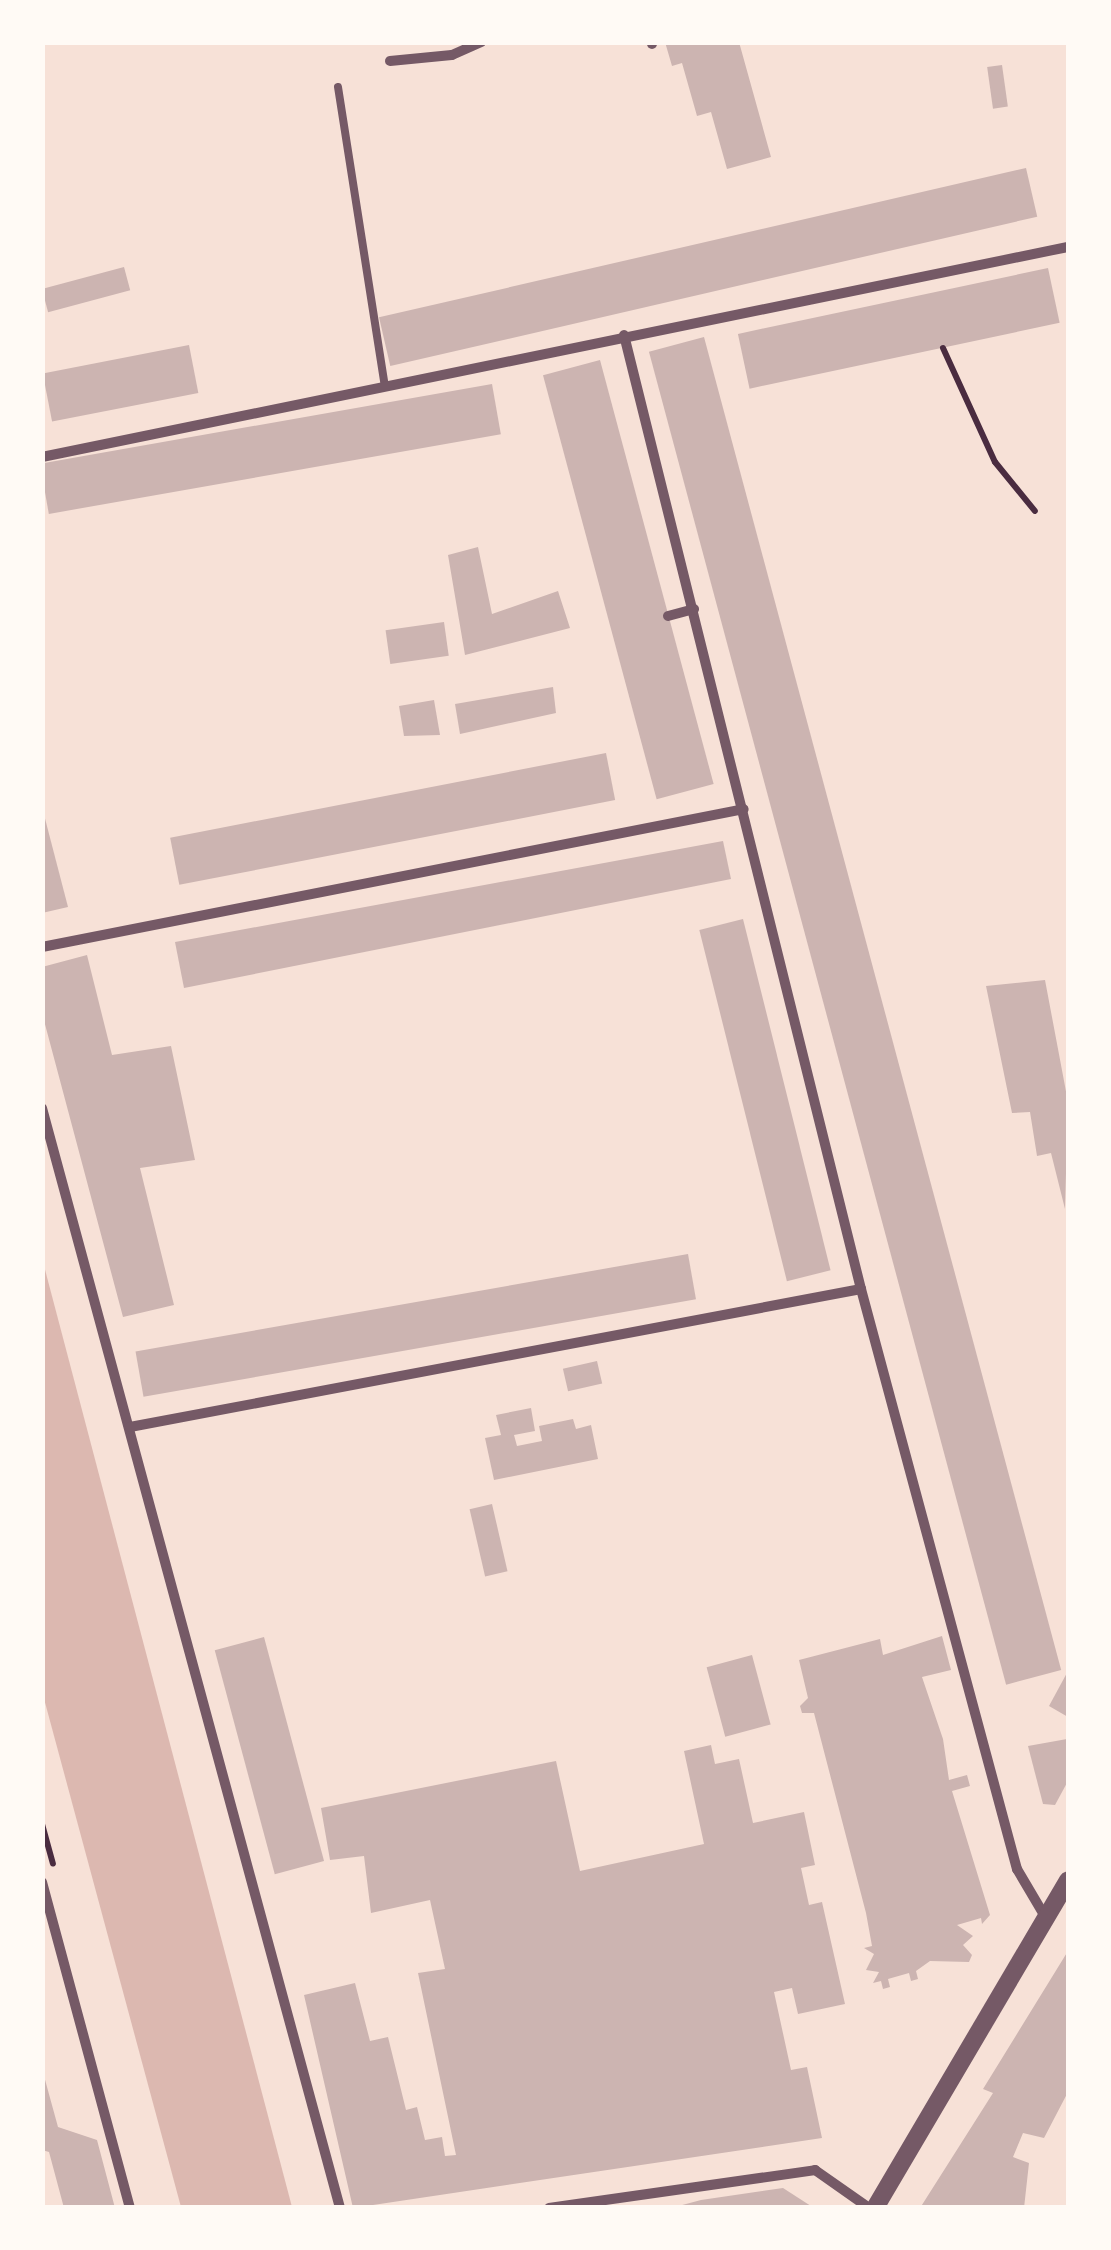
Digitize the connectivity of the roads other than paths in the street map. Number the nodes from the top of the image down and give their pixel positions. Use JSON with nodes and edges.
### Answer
{"nodes":[{"id":1,"x":481,"y":42,"type":"edge"},
{"id":2,"x":390,"y":61,"type":"dead end"},
{"id":3,"x":338,"y":87,"type":"dead end"},
{"id":4,"x":1068,"y":247,"type":"edge"},
{"id":5,"x":624,"y":335,"type":"junction"},
{"id":6,"x":385,"y":386,"type":"junction"},
{"id":7,"x":42,"y":457,"type":"edge"},
{"id":8,"x":694,"y":610,"type":"junction"},
{"id":9,"x":668,"y":616,"type":"dead end"},
{"id":10,"x":744,"y":808,"type":"junction"},
{"id":11,"x":42,"y":947,"type":"edge"},
{"id":12,"x":42,"y":1108,"type":"edge"},
{"id":13,"x":861,"y":1289,"type":"junction"},
{"id":14,"x":130,"y":1427,"type":"junction"},
{"id":15,"x":1068,"y":1881,"type":"edge"},
{"id":16,"x":42,"y":1882,"type":"edge"},
{"id":17,"x":1046,"y":1920,"type":"junction"},
{"id":18,"x":130,"y":2208,"type":"edge"},
{"id":19,"x":340,"y":2208,"type":"edge"},
{"id":20,"x":549,"y":2208,"type":"edge"},
{"id":21,"x":872,"y":2208,"type":"edge"}],
"edges":[{"from":1,"to":2,"type":"street"},
{"from":3,"to":6,"type":"lane"},
{"from":4,"to":5,"type":"street"},
{"from":5,"to":6,"type":"street"},
{"from":5,"to":8,"type":"street"},
{"from":6,"to":7,"type":"street"},
{"from":8,"to":9,"type":"street"},
{"from":8,"to":10,"type":"street"},
{"from":10,"to":11,"type":"street"},
{"from":10,"to":13,"type":"street"},
{"from":12,"to":14,"type":"street"},
{"from":13,"to":14,"type":"street"},
{"from":13,"to":17,"type":"street"},
{"from":14,"to":19,"type":"street"},
{"from":15,"to":17,"type":"street"},
{"from":16,"to":18,"type":"street"},
{"from":17,"to":21,"type":"street"},
{"from":20,"to":21,"type":"street"}]}
